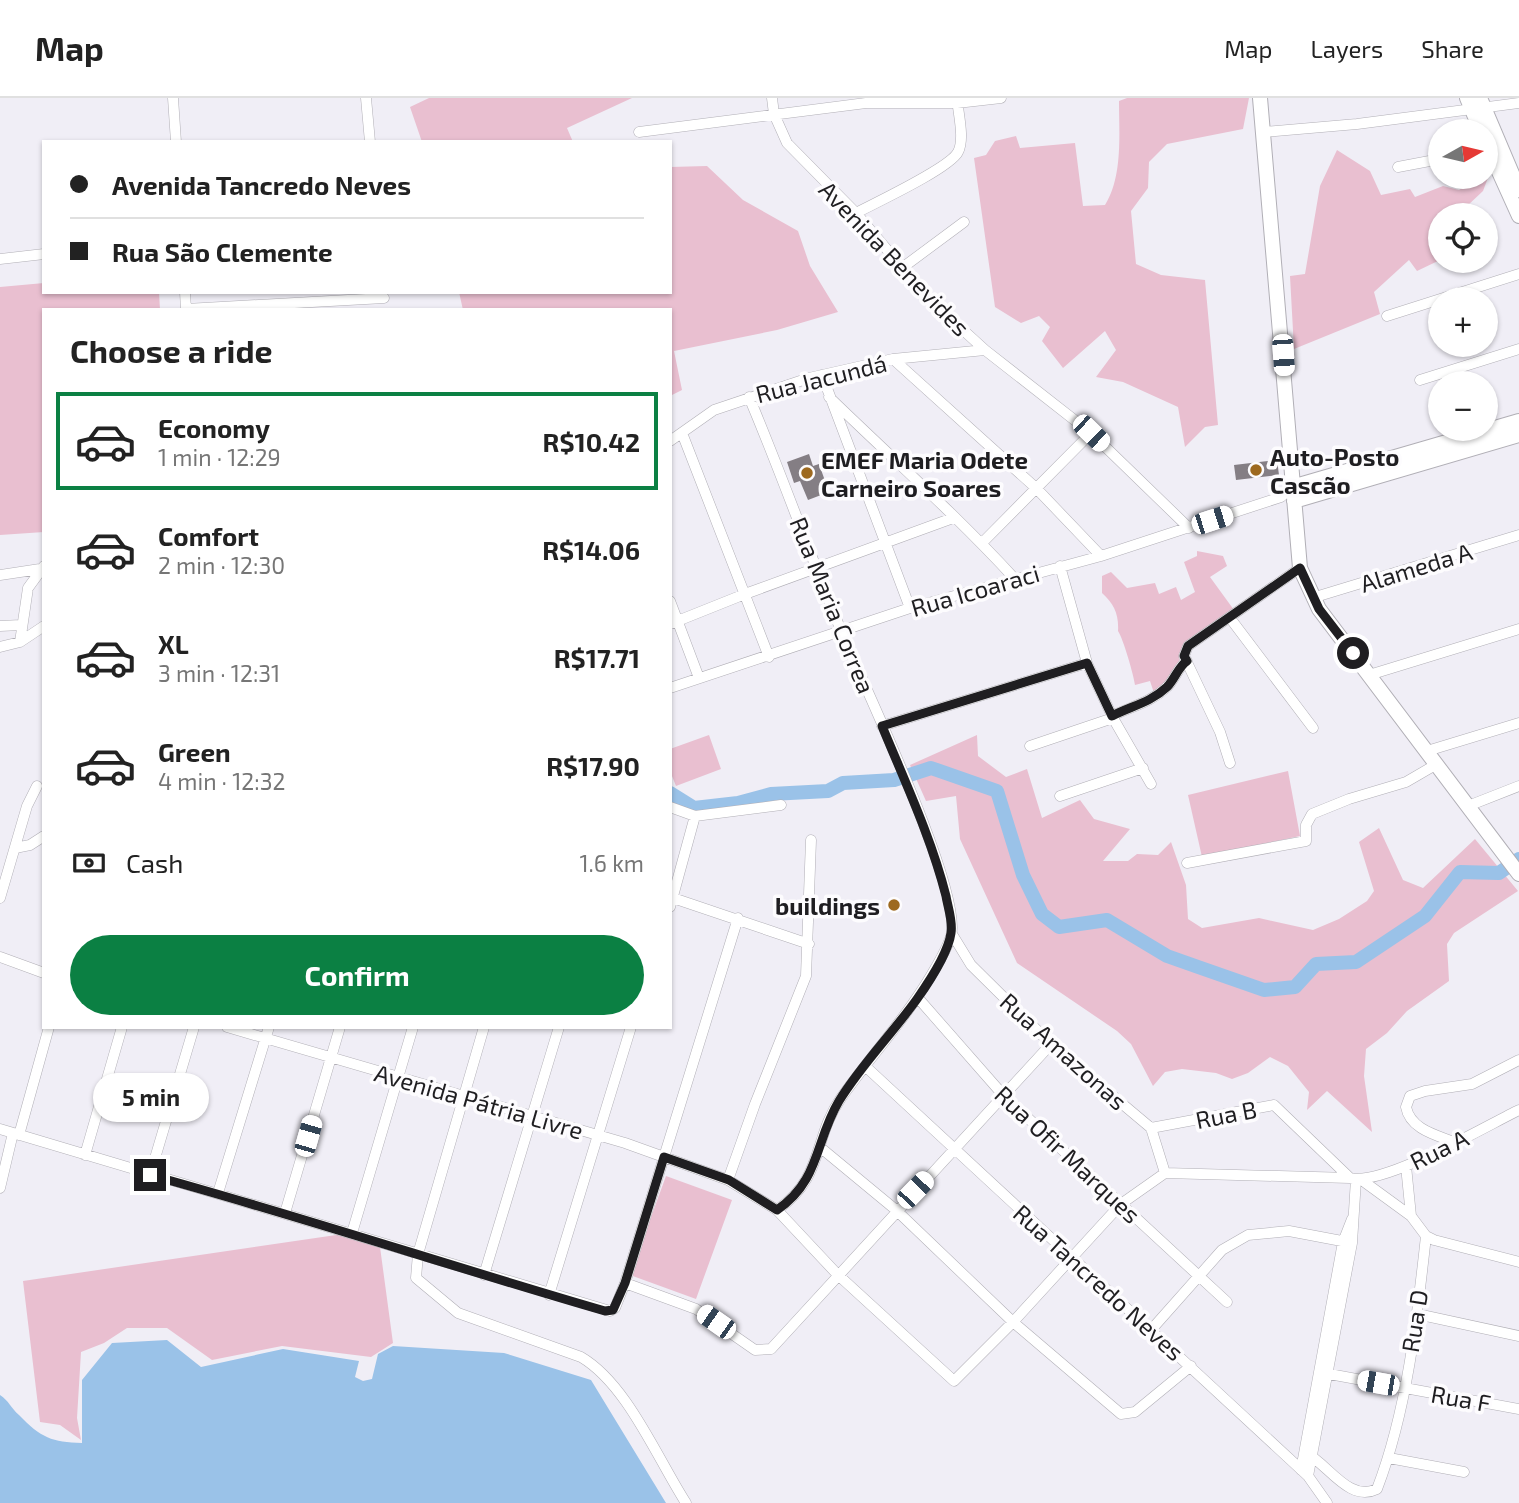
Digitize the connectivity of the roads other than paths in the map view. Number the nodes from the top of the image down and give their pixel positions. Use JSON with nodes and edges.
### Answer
{"nodes":[{"id":1,"x":173,"y":98,"type":"edge"},
{"id":2,"x":366,"y":98,"type":"edge"},
{"id":3,"x":772,"y":98,"type":"edge"},
{"id":4,"x":1001,"y":98,"type":"edge"},
{"id":5,"x":1260,"y":98,"type":"edge"},
{"id":6,"x":957,"y":100,"type":"edge"},
{"id":7,"x":1475,"y":103,"type":"edge"},
{"id":8,"x":1519,"y":103,"type":"edge"},
{"id":9,"x":774,"y":114,"type":"junction"},
{"id":10,"x":639,"y":132,"type":"dead end"},
{"id":11,"x":1263,"y":132,"type":"junction"},
{"id":12,"x":176,"y":140,"type":"edge"},
{"id":13,"x":370,"y":140,"type":"edge"},
{"id":14,"x":1428,"y":161,"type":"edge"},
{"id":15,"x":1498,"y":162,"type":"edge"},
{"id":16,"x":1398,"y":167,"type":"dead end"},
{"id":17,"x":1506,"y":175,"type":"junction"},
{"id":18,"x":1519,"y":190,"type":"edge"},
{"id":19,"x":856,"y":214,"type":"junction"},
{"id":20,"x":1519,"y":216,"type":"edge"},
{"id":21,"x":964,"y":222,"type":"dead end"},
{"id":22,"x":42,"y":254,"type":"edge"},
{"id":23,"x":0,"y":259,"type":"edge"},
{"id":24,"x":902,"y":268,"type":"junction"},
{"id":25,"x":1519,"y":274,"type":"edge"},
{"id":26,"x":383,"y":295,"type":"edge"},
{"id":27,"x":200,"y":308,"type":"edge"},
{"id":28,"x":1387,"y":316,"type":"dead end"},
{"id":29,"x":1519,"y":349,"type":"edge"},
{"id":30,"x":985,"y":350,"type":"junction"},
{"id":31,"x":893,"y":359,"type":"junction"},
{"id":32,"x":822,"y":375,"type":"junction"},
{"id":33,"x":1420,"y":380,"type":"dead end"},
{"id":34,"x":749,"y":397,"type":"junction"},
{"id":35,"x":829,"y":397,"type":"junction"},
{"id":36,"x":1519,"y":421,"type":"edge"},
{"id":37,"x":682,"y":433,"type":"junction"},
{"id":38,"x":1091,"y":433,"type":"junction"},
{"id":39,"x":1519,"y":435,"type":"edge"},
{"id":40,"x":672,"y":440,"type":"edge"},
{"id":41,"x":1446,"y":449,"type":"junction"},
{"id":42,"x":1036,"y":488,"type":"junction"},
{"id":43,"x":1289,"y":495,"type":"junction"},
{"id":44,"x":953,"y":518,"type":"junction"},
{"id":45,"x":1189,"y":528,"type":"junction"},
{"id":46,"x":1519,"y":535,"type":"edge"},
{"id":47,"x":887,"y":541,"type":"junction"},
{"id":48,"x":982,"y":543,"type":"junction"},
{"id":49,"x":1101,"y":556,"type":"junction"},
{"id":50,"x":1060,"y":566,"type":"junction"},
{"id":51,"x":42,"y":567,"type":"edge"},
{"id":52,"x":818,"y":567,"type":"junction"},
{"id":53,"x":1300,"y":568,"type":"junction"},
{"id":54,"x":0,"y":575,"type":"edge"},
{"id":55,"x":1015,"y":579,"type":"junction"},
{"id":56,"x":745,"y":594,"type":"junction"},
{"id":57,"x":1312,"y":598,"type":"junction"},
{"id":58,"x":910,"y":608,"type":"junction"},
{"id":59,"x":1230,"y":618,"type":"junction"},
{"id":60,"x":674,"y":622,"type":"edge"},
{"id":61,"x":21,"y":625,"type":"junction"},
{"id":62,"x":0,"y":626,"type":"edge"},
{"id":63,"x":42,"y":627,"type":"edge"},
{"id":64,"x":1519,"y":629,"type":"edge"},
{"id":65,"x":841,"y":631,"type":"junction"},
{"id":66,"x":20,"y":642,"type":"junction"},
{"id":67,"x":0,"y":648,"type":"edge"},
{"id":68,"x":769,"y":657,"type":"junction"},
{"id":69,"x":1187,"y":661,"type":"junction"},
{"id":70,"x":1087,"y":663,"type":"junction"},
{"id":71,"x":1369,"y":676,"type":"junction"},
{"id":72,"x":699,"y":678,"type":"junction"},
{"id":73,"x":672,"y":687,"type":"edge"},
{"id":74,"x":1113,"y":717,"type":"junction"},
{"id":75,"x":1519,"y":723,"type":"edge"},
{"id":76,"x":882,"y":726,"type":"junction"},
{"id":77,"x":1313,"y":728,"type":"dead end"},
{"id":78,"x":1030,"y":747,"type":"dead end"},
{"id":79,"x":1427,"y":751,"type":"junction"},
{"id":80,"x":1230,"y":763,"type":"dead end"},
{"id":81,"x":1437,"y":764,"type":"junction"},
{"id":82,"x":1143,"y":768,"type":"junction"},
{"id":83,"x":1151,"y":785,"type":"dead end"},
{"id":84,"x":37,"y":786,"type":"dead end"},
{"id":85,"x":1519,"y":786,"type":"edge"},
{"id":86,"x":1060,"y":796,"type":"dead end"},
{"id":87,"x":781,"y":805,"type":"dead end"},
{"id":88,"x":1468,"y":806,"type":"junction"},
{"id":89,"x":672,"y":808,"type":"edge"},
{"id":90,"x":695,"y":816,"type":"junction"},
{"id":91,"x":42,"y":837,"type":"edge"},
{"id":92,"x":811,"y":840,"type":"dead end"},
{"id":93,"x":15,"y":848,"type":"junction"},
{"id":94,"x":1187,"y":863,"type":"dead end"},
{"id":95,"x":1519,"y":874,"type":"edge"},
{"id":96,"x":672,"y":896,"type":"edge"},
{"id":97,"x":0,"y":898,"type":"edge"},
{"id":98,"x":672,"y":900,"type":"edge"},
{"id":99,"x":738,"y":918,"type":"junction"},
{"id":100,"x":951,"y":934,"type":"junction"},
{"id":101,"x":809,"y":944,"type":"junction"},
{"id":102,"x":0,"y":957,"type":"edge"},
{"id":103,"x":42,"y":972,"type":"edge"},
{"id":104,"x":918,"y":998,"type":"junction"},
{"id":105,"x":48,"y":1029,"type":"edge"},
{"id":106,"x":121,"y":1029,"type":"edge"},
{"id":107,"x":193,"y":1029,"type":"edge"},
{"id":108,"x":243,"y":1029,"type":"edge"},
{"id":109,"x":339,"y":1029,"type":"edge"},
{"id":110,"x":413,"y":1029,"type":"edge"},
{"id":111,"x":483,"y":1029,"type":"edge"},
{"id":112,"x":558,"y":1029,"type":"edge"},
{"id":113,"x":630,"y":1029,"type":"edge"},
{"id":114,"x":267,"y":1032,"type":"edge"},
{"id":115,"x":1051,"y":1044,"type":"junction"},
{"id":116,"x":331,"y":1058,"type":"junction"},
{"id":117,"x":1519,"y":1060,"type":"edge"},
{"id":118,"x":865,"y":1066,"type":"junction"},
{"id":119,"x":399,"y":1078,"type":"junction"},
{"id":120,"x":463,"y":1096,"type":"junction"},
{"id":121,"x":1004,"y":1096,"type":"junction"},
{"id":122,"x":1519,"y":1110,"type":"edge"},
{"id":123,"x":533,"y":1115,"type":"junction"},
{"id":124,"x":1151,"y":1128,"type":"junction"},
{"id":125,"x":0,"y":1129,"type":"edge"},
{"id":126,"x":16,"y":1134,"type":"junction"},
{"id":127,"x":597,"y":1135,"type":"junction"},
{"id":128,"x":1454,"y":1142,"type":"junction"},
{"id":129,"x":821,"y":1148,"type":"junction"},
{"id":130,"x":954,"y":1150,"type":"junction"},
{"id":131,"x":85,"y":1155,"type":"junction"},
{"id":132,"x":664,"y":1157,"type":"junction"},
{"id":133,"x":1406,"y":1166,"type":"junction"},
{"id":134,"x":1165,"y":1173,"type":"junction"},
{"id":135,"x":150,"y":1175,"type":"junction"},
{"id":136,"x":1356,"y":1179,"type":"junction"},
{"id":137,"x":729,"y":1180,"type":"junction"},
{"id":138,"x":0,"y":1188,"type":"edge"},
{"id":139,"x":218,"y":1193,"type":"junction"},
{"id":140,"x":1121,"y":1204,"type":"junction"},
{"id":141,"x":777,"y":1210,"type":"junction"},
{"id":142,"x":896,"y":1210,"type":"junction"},
{"id":143,"x":285,"y":1213,"type":"junction"},
{"id":144,"x":1411,"y":1216,"type":"junction"},
{"id":145,"x":352,"y":1233,"type":"junction"},
{"id":146,"x":1426,"y":1236,"type":"junction"},
{"id":147,"x":1348,"y":1242,"type":"junction"},
{"id":148,"x":418,"y":1254,"type":"junction"},
{"id":149,"x":1072,"y":1256,"type":"junction"},
{"id":150,"x":1519,"y":1262,"type":"edge"},
{"id":151,"x":484,"y":1275,"type":"junction"},
{"id":152,"x":837,"y":1275,"type":"junction"},
{"id":153,"x":1200,"y":1277,"type":"junction"},
{"id":154,"x":625,"y":1283,"type":"junction"},
{"id":155,"x":549,"y":1295,"type":"junction"},
{"id":156,"x":1227,"y":1302,"type":"dead end"},
{"id":157,"x":1417,"y":1314,"type":"junction"},
{"id":158,"x":1013,"y":1322,"type":"junction"},
{"id":159,"x":1151,"y":1330,"type":"junction"},
{"id":160,"x":1519,"y":1336,"type":"edge"},
{"id":161,"x":1191,"y":1366,"type":"junction"},
{"id":162,"x":1324,"y":1373,"type":"junction"},
{"id":163,"x":1403,"y":1387,"type":"junction"},
{"id":164,"x":1519,"y":1409,"type":"edge"},
{"id":165,"x":1310,"y":1455,"type":"junction"},
{"id":166,"x":1389,"y":1458,"type":"junction"},
{"id":167,"x":1464,"y":1472,"type":"dead end"},
{"id":168,"x":1305,"y":1473,"type":"junction"},
{"id":169,"x":686,"y":1503,"type":"edge"},
{"id":170,"x":1327,"y":1503,"type":"edge"}],
"edges":[{"from":1,"to":12,"type":"street"},
{"from":2,"to":13,"type":"street"},
{"from":3,"to":9,"type":"street"},
{"from":4,"to":6,"type":"street"},
{"from":5,"to":11,"type":"street"},
{"from":6,"to":9,"type":"street"},
{"from":6,"to":19,"type":"street"},
{"from":7,"to":8,"type":"street"},
{"from":7,"to":11,"type":"street"},
{"from":9,"to":10,"type":"street"},
{"from":9,"to":19,"type":"street","name":"Avenida Benevides"},
{"from":11,"to":43,"type":"street"},
{"from":14,"to":16,"type":"street"},
{"from":15,"to":17,"type":"street"},
{"from":17,"to":18,"type":"street"},
{"from":17,"to":20,"type":"street"},
{"from":19,"to":24,"type":"street","name":"Avenida Benevides"},
{"from":21,"to":24,"type":"street"},
{"from":22,"to":23,"type":"street"},
{"from":24,"to":30,"type":"street","name":"Avenida Benevides"},
{"from":25,"to":28,"type":"street"},
{"from":26,"to":27,"type":"street"},
{"from":29,"to":33,"type":"street"},
{"from":30,"to":31,"type":"street","name":"Rua Jacundá"},
{"from":30,"to":38,"type":"street","name":"Avenida Benevides"},
{"from":31,"to":32,"type":"street","name":"Rua Jacundá"},
{"from":31,"to":42,"type":"street"},
{"from":32,"to":34,"type":"street","name":"Rua Jacundá"},
{"from":32,"to":35,"type":"street"},
{"from":34,"to":37,"type":"street","name":"Rua Jacundá"},
{"from":34,"to":52,"type":"street","name":"Rua Maria Correa"},
{"from":35,"to":44,"type":"street"},
{"from":35,"to":47,"type":"street"},
{"from":36,"to":41,"type":"street"},
{"from":37,"to":40,"type":"street","name":"Rua Jacundá"},
{"from":37,"to":56,"type":"street"},
{"from":38,"to":42,"type":"street"},
{"from":38,"to":45,"type":"street","name":"Avenida Benevides"},
{"from":39,"to":41,"type":"street"},
{"from":41,"to":43,"type":"street"},
{"from":42,"to":48,"type":"street"},
{"from":42,"to":49,"type":"street"},
{"from":43,"to":45,"type":"street","name":"Rua Icoaraci"},
{"from":43,"to":53,"type":"street"},
{"from":44,"to":47,"type":"street"},
{"from":44,"to":48,"type":"street"},
{"from":45,"to":49,"type":"street","name":"Rua Icoaraci"},
{"from":46,"to":57,"type":"street","name":"Alameda A"},
{"from":47,"to":52,"type":"street"},
{"from":47,"to":58,"type":"street"},
{"from":48,"to":55,"type":"street"},
{"from":49,"to":50,"type":"street","name":"Rua Icoaraci"},
{"from":50,"to":55,"type":"street","name":"Rua Icoaraci"},
{"from":50,"to":70,"type":"street"},
{"from":51,"to":54,"type":"street"},
{"from":51,"to":61,"type":"street"},
{"from":52,"to":56,"type":"street"},
{"from":52,"to":65,"type":"street","name":"Rua Maria Correa"},
{"from":53,"to":57,"type":"street"},
{"from":53,"to":59,"type":"street"},
{"from":55,"to":58,"type":"street","name":"Rua Icoaraci"},
{"from":56,"to":60,"type":"street"},
{"from":56,"to":68,"type":"street"},
{"from":57,"to":71,"type":"street"},
{"from":58,"to":65,"type":"street","name":"Rua Icoaraci"},
{"from":59,"to":69,"type":"street"},
{"from":59,"to":77,"type":"street"},
{"from":60,"to":72,"type":"street"},
{"from":61,"to":62,"type":"street"},
{"from":61,"to":66,"type":"street"},
{"from":63,"to":66,"type":"street"},
{"from":64,"to":71,"type":"street"},
{"from":65,"to":68,"type":"street","name":"Rua Icoaraci"},
{"from":65,"to":76,"type":"street","name":"Rua Maria Correa"},
{"from":66,"to":67,"type":"street"},
{"from":68,"to":72,"type":"street","name":"Rua Icoaraci"},
{"from":69,"to":74,"type":"street"},
{"from":69,"to":80,"type":"street"},
{"from":70,"to":74,"type":"street"},
{"from":70,"to":76,"type":"street"},
{"from":71,"to":79,"type":"street"},
{"from":72,"to":73,"type":"street","name":"Rua Icoaraci"},
{"from":74,"to":78,"type":"street"},
{"from":74,"to":82,"type":"street"},
{"from":75,"to":79,"type":"street"},
{"from":76,"to":100,"type":"street","name":"Rua Maria Correa"},
{"from":79,"to":81,"type":"street"},
{"from":81,"to":88,"type":"street"},
{"from":81,"to":94,"type":"street"},
{"from":82,"to":83,"type":"street"},
{"from":82,"to":86,"type":"street"},
{"from":84,"to":93,"type":"street"},
{"from":85,"to":88,"type":"street"},
{"from":87,"to":90,"type":"street"},
{"from":88,"to":95,"type":"street"},
{"from":89,"to":90,"type":"street"},
{"from":90,"to":96,"type":"street"},
{"from":91,"to":93,"type":"street"},
{"from":92,"to":101,"type":"street"},
{"from":93,"to":97,"type":"street"},
{"from":98,"to":99,"type":"street"},
{"from":99,"to":101,"type":"street"},
{"from":99,"to":132,"type":"street"},
{"from":100,"to":104,"type":"street"},
{"from":100,"to":115,"type":"street","name":"Rua Amazonas"},
{"from":101,"to":137,"type":"street"},
{"from":102,"to":103,"type":"street"},
{"from":104,"to":118,"type":"street"},
{"from":104,"to":121,"type":"street","name":"Rua Ofir Marques"},
{"from":105,"to":126,"type":"street"},
{"from":106,"to":131,"type":"street"},
{"from":107,"to":135,"type":"street"},
{"from":108,"to":114,"type":"street","name":"Avenida Pátria Livre"},
{"from":109,"to":116,"type":"street"},
{"from":110,"to":119,"type":"street"},
{"from":111,"to":120,"type":"street"},
{"from":112,"to":123,"type":"street"},
{"from":113,"to":127,"type":"street"},
{"from":114,"to":116,"type":"street","name":"Avenida Pátria Livre"},
{"from":114,"to":139,"type":"street"},
{"from":115,"to":121,"type":"street"},
{"from":115,"to":124,"type":"street","name":"Rua Amazonas"},
{"from":116,"to":119,"type":"street","name":"Avenida Pátria Livre"},
{"from":116,"to":143,"type":"street"},
{"from":117,"to":128,"type":"street"},
{"from":118,"to":129,"type":"street"},
{"from":118,"to":130,"type":"street","name":"Rua Tancredo Neves"},
{"from":119,"to":120,"type":"street","name":"Avenida Pátria Livre"},
{"from":119,"to":145,"type":"street"},
{"from":120,"to":123,"type":"street","name":"Avenida Pátria Livre"},
{"from":120,"to":148,"type":"street"},
{"from":121,"to":130,"type":"street"},
{"from":121,"to":140,"type":"street","name":"Rua Ofir Marques"},
{"from":122,"to":128,"type":"street","name":"Rua A"},
{"from":123,"to":127,"type":"street","name":"Avenida Pátria Livre"},
{"from":123,"to":151,"type":"street"},
{"from":124,"to":134,"type":"street","name":"Rua Amazonas"},
{"from":124,"to":136,"type":"street","name":"Rua B"},
{"from":125,"to":126,"type":"street"},
{"from":126,"to":131,"type":"street"},
{"from":126,"to":138,"type":"street"},
{"from":127,"to":132,"type":"street","name":"Avenida Pátria Livre"},
{"from":127,"to":155,"type":"street"},
{"from":128,"to":133,"type":"street","name":"Rua A"},
{"from":129,"to":141,"type":"street"},
{"from":129,"to":142,"type":"street"},
{"from":130,"to":142,"type":"street"},
{"from":130,"to":149,"type":"street","name":"Rua Tancredo Neves"},
{"from":131,"to":135,"type":"street"},
{"from":132,"to":137,"type":"street","name":"Avenida Pátria Livre"},
{"from":132,"to":154,"type":"street"},
{"from":133,"to":136,"type":"street","name":"Rua A"},
{"from":133,"to":144,"type":"street"},
{"from":134,"to":136,"type":"street"},
{"from":134,"to":140,"type":"street"},
{"from":135,"to":139,"type":"street"},
{"from":136,"to":144,"type":"street","name":"Rua B"},
{"from":136,"to":147,"type":"street"},
{"from":137,"to":141,"type":"street","name":"Avenida Pátria Livre"},
{"from":139,"to":143,"type":"street"},
{"from":140,"to":149,"type":"street"},
{"from":140,"to":153,"type":"street","name":"Rua Ofir Marques"},
{"from":141,"to":152,"type":"street","name":"Avenida Pátria Livre"},
{"from":142,"to":152,"type":"street"},
{"from":142,"to":158,"type":"street"},
{"from":143,"to":145,"type":"street"},
{"from":144,"to":146,"type":"street","name":"Rua B"},
{"from":145,"to":148,"type":"street"},
{"from":146,"to":150,"type":"street"},
{"from":146,"to":157,"type":"street","name":"Rua D"},
{"from":147,"to":153,"type":"street"},
{"from":147,"to":162,"type":"street"},
{"from":148,"to":151,"type":"street"},
{"from":148,"to":169,"type":"street"},
{"from":149,"to":158,"type":"street"},
{"from":149,"to":159,"type":"street","name":"Rua Tancredo Neves"},
{"from":151,"to":155,"type":"street"},
{"from":152,"to":154,"type":"street"},
{"from":152,"to":158,"type":"street","name":"Avenida Pátria Livre"},
{"from":153,"to":156,"type":"street","name":"Rua Ofir Marques"},
{"from":153,"to":159,"type":"street"},
{"from":154,"to":155,"type":"street"},
{"from":157,"to":160,"type":"street"},
{"from":157,"to":163,"type":"street","name":"Rua D"},
{"from":158,"to":161,"type":"street"},
{"from":159,"to":161,"type":"street","name":"Rua Tancredo Neves"},
{"from":161,"to":168,"type":"street","name":"Rua Tancredo Neves"},
{"from":162,"to":163,"type":"street","name":"Rua F"},
{"from":162,"to":165,"type":"street"},
{"from":163,"to":164,"type":"street","name":"Rua F"},
{"from":163,"to":166,"type":"street","name":"Rua D"},
{"from":165,"to":166,"type":"street","name":"Rua D"},
{"from":165,"to":168,"type":"street"},
{"from":166,"to":167,"type":"street"},
{"from":168,"to":170,"type":"street","name":"Rua Tancredo Neves"}]}
